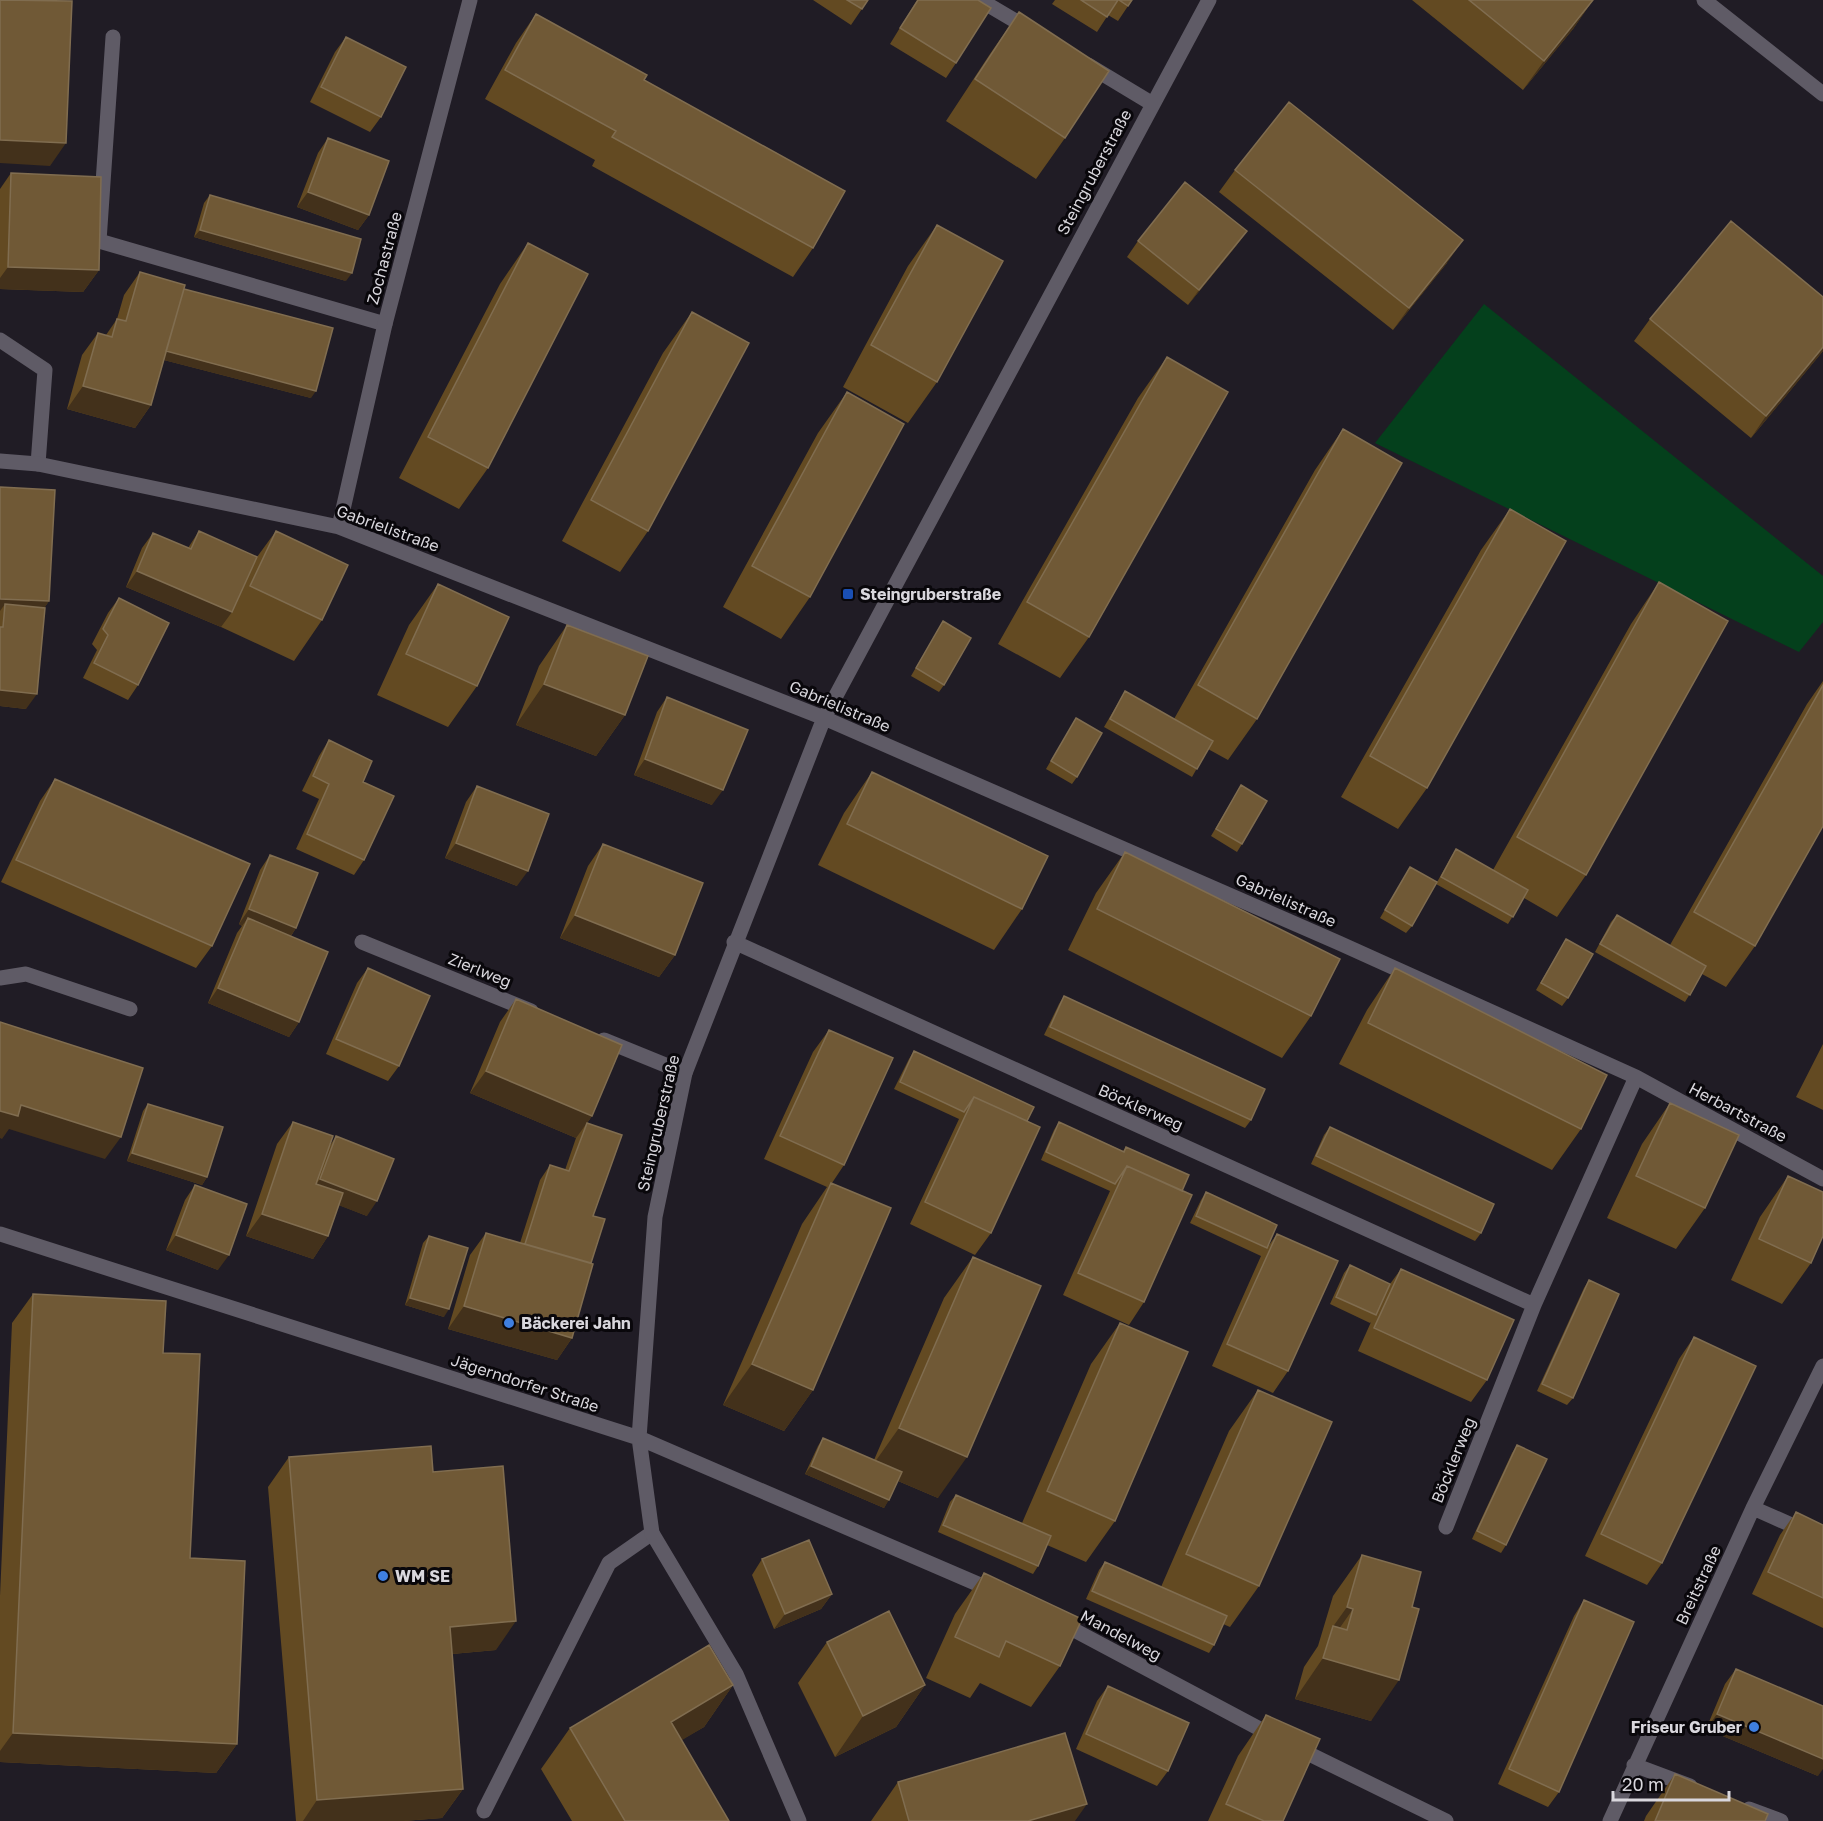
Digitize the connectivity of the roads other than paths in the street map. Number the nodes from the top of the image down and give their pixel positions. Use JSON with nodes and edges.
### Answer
{"nodes":[{"id":1,"x":470,"y":0,"type":"edge"},
{"id":2,"x":980,"y":0,"type":"edge"},
{"id":3,"x":1209,"y":0,"type":"edge"},
{"id":4,"x":1704,"y":0,"type":"edge"},
{"id":5,"x":1041,"y":36,"type":"edge"},
{"id":6,"x":113,"y":37,"type":"dead end"},
{"id":7,"x":1071,"y":55,"type":"edge"},
{"id":8,"x":1823,"y":94,"type":"edge"},
{"id":9,"x":1151,"y":103,"type":"junction"},
{"id":10,"x":385,"y":324,"type":"junction"},
{"id":11,"x":0,"y":340,"type":"edge"},
{"id":12,"x":0,"y":461,"type":"edge"},
{"id":13,"x":38,"y":464,"type":"junction"},
{"id":14,"x":339,"y":527,"type":"junction"},
{"id":15,"x":824,"y":718,"type":"junction"},
{"id":16,"x":362,"y":942,"type":"dead end"},
{"id":17,"x":734,"y":942,"type":"junction"},
{"id":18,"x":0,"y":978,"type":"edge"},
{"id":19,"x":130,"y":1009,"type":"dead end"},
{"id":20,"x":545,"y":1016,"type":"edge"},
{"id":21,"x":588,"y":1034,"type":"edge"},
{"id":22,"x":685,"y":1073,"type":"junction"},
{"id":23,"x":1636,"y":1077,"type":"junction"},
{"id":24,"x":1823,"y":1179,"type":"edge"},
{"id":25,"x":0,"y":1234,"type":"edge"},
{"id":26,"x":1534,"y":1305,"type":"junction"},
{"id":27,"x":1823,"y":1366,"type":"edge"},
{"id":28,"x":639,"y":1438,"type":"junction"},
{"id":29,"x":1753,"y":1508,"type":"junction"},
{"id":30,"x":1446,"y":1527,"type":"dead end"},
{"id":31,"x":652,"y":1533,"type":"junction"},
{"id":32,"x":1823,"y":1539,"type":"edge"},
{"id":33,"x":1010,"y":1598,"type":"edge"},
{"id":34,"x":1042,"y":1613,"type":"edge"},
{"id":35,"x":1634,"y":1765,"type":"junction"},
{"id":36,"x":1708,"y":1793,"type":"edge"},
{"id":37,"x":1739,"y":1805,"type":"edge"},
{"id":38,"x":484,"y":1811,"type":"dead end"},
{"id":39,"x":799,"y":1821,"type":"edge"},
{"id":40,"x":1446,"y":1821,"type":"edge"},
{"id":41,"x":1610,"y":1821,"type":"edge"},
{"id":42,"x":1781,"y":1821,"type":"edge"}],
"edges":[{"from":1,"to":10,"type":"street","name":"Zochastraße"},
{"from":2,"to":5,"type":"street"},
{"from":3,"to":9,"type":"street","name":"Steingruberstraße"},
{"from":4,"to":8,"type":"street"},
{"from":6,"to":10,"type":"street"},
{"from":7,"to":9,"type":"street"},
{"from":9,"to":15,"type":"street","name":"Steingruberstraße"},
{"from":10,"to":14,"type":"street","name":"Zochastraße"},
{"from":11,"to":13,"type":"street"},
{"from":12,"to":13,"type":"street","name":"Gabrielistraße"},
{"from":13,"to":14,"type":"street","name":"Gabrielistraße"},
{"from":14,"to":15,"type":"street","name":"Gabrielistraße"},
{"from":15,"to":17,"type":"street","name":"Steingruberstraße"},
{"from":15,"to":23,"type":"street","name":"Gabrielistraße"},
{"from":16,"to":20,"type":"street","name":"Zierlweg"},
{"from":17,"to":22,"type":"street","name":"Steingruberstraße"},
{"from":17,"to":26,"type":"street","name":"Böcklerweg"},
{"from":18,"to":19,"type":"street"},
{"from":21,"to":22,"type":"street"},
{"from":22,"to":28,"type":"street","name":"Steingruberstraße"},
{"from":23,"to":24,"type":"street","name":"Herbartstraße"},
{"from":23,"to":26,"type":"street","name":"Böcklerweg"},
{"from":25,"to":28,"type":"street","name":"Jägerndorfer Straße"},
{"from":26,"to":30,"type":"street","name":"Böcklerweg"},
{"from":27,"to":29,"type":"street","name":"Breitstraße"},
{"from":28,"to":31,"type":"street"},
{"from":28,"to":33,"type":"street"},
{"from":29,"to":32,"type":"street"},
{"from":29,"to":35,"type":"street","name":"Breitstraße"},
{"from":31,"to":38,"type":"street"},
{"from":31,"to":39,"type":"street"},
{"from":34,"to":40,"type":"street","name":"Mandelweg"},
{"from":35,"to":36,"type":"street"},
{"from":35,"to":41,"type":"street","name":"Breitstraße"},
{"from":37,"to":42,"type":"street"}]}
